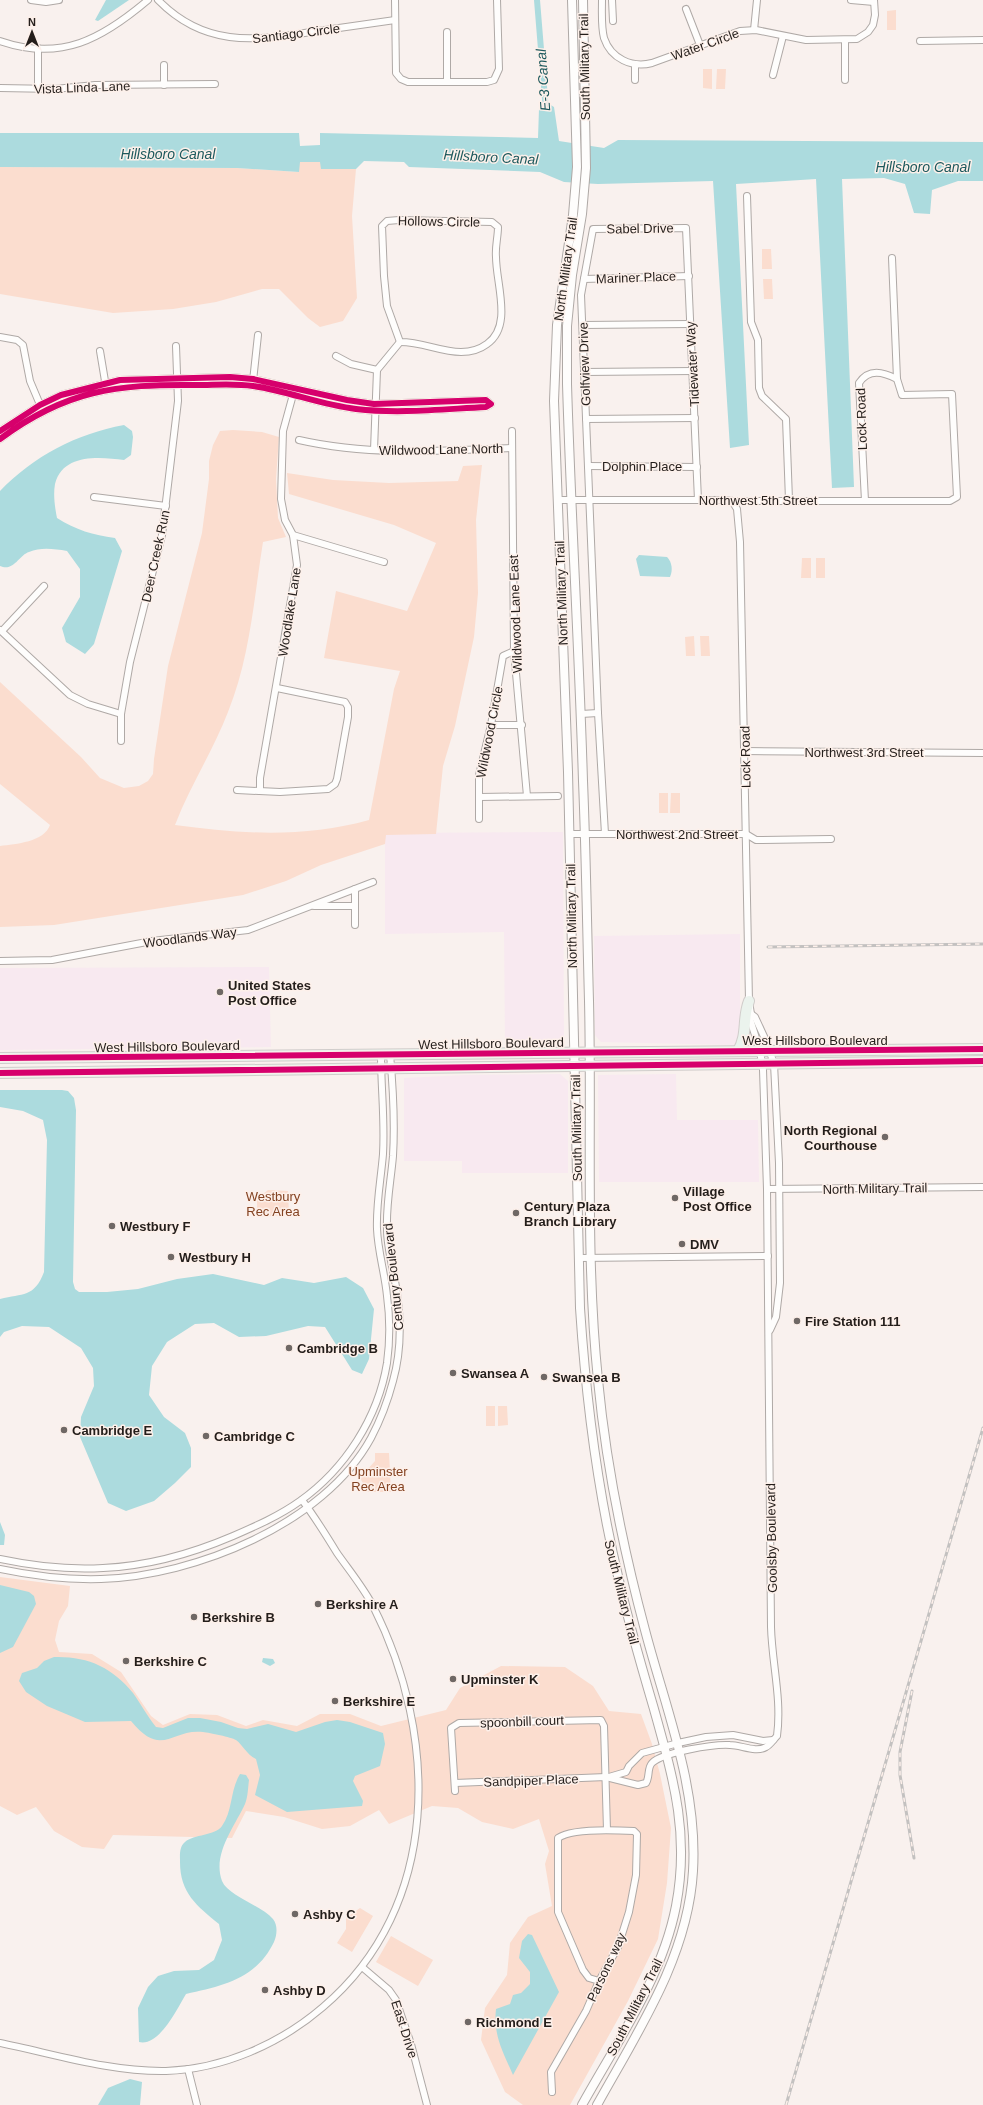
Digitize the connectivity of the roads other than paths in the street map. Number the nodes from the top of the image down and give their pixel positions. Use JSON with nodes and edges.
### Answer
{"nodes":[{"id":1,"x":31,"y":0,"type":"edge"},
{"id":2,"x":60,"y":0,"type":"edge"},
{"id":3,"x":148,"y":0,"type":"edge"},
{"id":4,"x":158,"y":0,"type":"edge"},
{"id":5,"x":395,"y":0,"type":"edge"},
{"id":6,"x":497,"y":0,"type":"edge"},
{"id":7,"x":572,"y":0,"type":"edge"},
{"id":8,"x":582,"y":0,"type":"edge"},
{"id":9,"x":602,"y":0,"type":"edge"},
{"id":10,"x":612,"y":0,"type":"edge"},
{"id":11,"x":757,"y":0,"type":"edge"},
{"id":12,"x":851,"y":0,"type":"edge"},
{"id":13,"x":874,"y":1,"type":"edge"},
{"id":14,"x":686,"y":9,"type":"dead end"},
{"id":15,"x":613,"y":10,"type":"junction"},
{"id":16,"x":602,"y":11,"type":"junction"},
{"id":17,"x":396,"y":20,"type":"junction"},
{"id":18,"x":613,"y":21,"type":"dead end"},
{"id":19,"x":754,"y":30,"type":"junction"},
{"id":20,"x":447,"y":32,"type":"dead end"},
{"id":21,"x":783,"y":36,"type":"junction"},
{"id":22,"x":920,"y":40,"type":"dead end"},
{"id":23,"x":983,"y":40,"type":"edge"},
{"id":24,"x":0,"y":41,"type":"edge"},
{"id":25,"x":845,"y":41,"type":"junction"},
{"id":26,"x":700,"y":46,"type":"junction"},
{"id":27,"x":38,"y":48,"type":"junction"},
{"id":28,"x":164,"y":65,"type":"dead end"},
{"id":29,"x":635,"y":65,"type":"junction"},
{"id":30,"x":773,"y":75,"type":"dead end"},
{"id":31,"x":635,"y":80,"type":"dead end"},
{"id":32,"x":845,"y":80,"type":"dead end"},
{"id":33,"x":447,"y":82,"type":"junction"},
{"id":34,"x":214,"y":84,"type":"dead end"},
{"id":35,"x":164,"y":85,"type":"junction"},
{"id":36,"x":0,"y":88,"type":"edge"},
{"id":37,"x":38,"y":89,"type":"junction"},
{"id":38,"x":582,"y":134,"type":"junction"},
{"id":39,"x":747,"y":196,"type":"dead end"},
{"id":40,"x":686,"y":228,"type":"joint"},
{"id":41,"x":593,"y":229,"type":"joint"},
{"id":42,"x":892,"y":258,"type":"dead end"},
{"id":43,"x":689,"y":276,"type":"junction"},
{"id":44,"x":584,"y":278,"type":"junction"},
{"id":45,"x":689,"y":324,"type":"junction"},
{"id":46,"x":583,"y":325,"type":"junction"},
{"id":47,"x":258,"y":335,"type":"dead end"},
{"id":48,"x":0,"y":337,"type":"edge"},
{"id":49,"x":400,"y":342,"type":"junction"},
{"id":50,"x":176,"y":346,"type":"dead end"},
{"id":51,"x":100,"y":351,"type":"dead end"},
{"id":52,"x":336,"y":356,"type":"dead end"},
{"id":53,"x":377,"y":370,"type":"junction"},
{"id":54,"x":693,"y":371,"type":"junction"},
{"id":55,"x":584,"y":372,"type":"junction"},
{"id":56,"x":253,"y":378,"type":"junction"},
{"id":57,"x":898,"y":379,"type":"junction"},
{"id":58,"x":177,"y":382,"type":"junction"},
{"id":59,"x":105,"y":383,"type":"junction"},
{"id":60,"x":252,"y":386,"type":"junction"},
{"id":61,"x":295,"y":388,"type":"junction"},
{"id":62,"x":106,"y":390,"type":"junction"},
{"id":63,"x":293,"y":395,"type":"junction"},
{"id":64,"x":375,"y":407,"type":"junction"},
{"id":65,"x":41,"y":408,"type":"junction"},
{"id":66,"x":695,"y":418,"type":"junction"},
{"id":67,"x":586,"y":419,"type":"junction"},
{"id":68,"x":0,"y":431,"type":"edge"},
{"id":69,"x":512,"y":431,"type":"dead end"},
{"id":70,"x":0,"y":439,"type":"edge"},
{"id":71,"x":299,"y":440,"type":"dead end"},
{"id":72,"x":512,"y":448,"type":"junction"},
{"id":73,"x":374,"y":450,"type":"junction"},
{"id":74,"x":588,"y":466,"type":"junction"},
{"id":75,"x":697,"y":467,"type":"junction"},
{"id":76,"x":94,"y":497,"type":"dead end"},
{"id":77,"x":590,"y":499,"type":"junction"},
{"id":78,"x":558,"y":500,"type":"junction"},
{"id":79,"x":571,"y":500,"type":"junction"},
{"id":80,"x":698,"y":500,"type":"junction"},
{"id":81,"x":789,"y":500,"type":"junction"},
{"id":82,"x":732,"y":501,"type":"junction"},
{"id":83,"x":864,"y":501,"type":"junction"},
{"id":84,"x":166,"y":506,"type":"junction"},
{"id":85,"x":293,"y":535,"type":"junction"},
{"id":86,"x":384,"y":562,"type":"dead end"},
{"id":87,"x":44,"y":586,"type":"dead end"},
{"id":88,"x":1,"y":630,"type":"edge"},
{"id":89,"x":514,"y":651,"type":"junction"},
{"id":90,"x":277,"y":688,"type":"junction"},
{"id":91,"x":598,"y":713,"type":"junction"},
{"id":92,"x":122,"y":714,"type":"junction"},
{"id":93,"x":581,"y":714,"type":"junction"},
{"id":94,"x":491,"y":725,"type":"junction"},
{"id":95,"x":522,"y":725,"type":"junction"},
{"id":96,"x":121,"y":741,"type":"dead end"},
{"id":97,"x":745,"y":751,"type":"junction"},
{"id":98,"x":983,"y":753,"type":"edge"},
{"id":99,"x":237,"y":790,"type":"dead end"},
{"id":100,"x":260,"y":791,"type":"junction"},
{"id":101,"x":527,"y":796,"type":"junction"},
{"id":102,"x":558,"y":796,"type":"dead end"},
{"id":103,"x":480,"y":797,"type":"junction"},
{"id":104,"x":479,"y":820,"type":"dead end"},
{"id":105,"x":570,"y":834,"type":"junction"},
{"id":106,"x":585,"y":834,"type":"junction"},
{"id":107,"x":605,"y":834,"type":"junction"},
{"id":108,"x":746,"y":834,"type":"junction"},
{"id":109,"x":831,"y":839,"type":"dead end"},
{"id":110,"x":373,"y":882,"type":"dead end"},
{"id":111,"x":355,"y":889,"type":"junction"},
{"id":112,"x":311,"y":906,"type":"junction"},
{"id":113,"x":355,"y":906,"type":"junction"},
{"id":114,"x":355,"y":925,"type":"dead end"},
{"id":115,"x":0,"y":961,"type":"edge"},
{"id":116,"x":749,"y":1001,"type":"junction"},
{"id":117,"x":751,"y":1014,"type":"junction"},
{"id":118,"x":983,"y":1049,"type":"edge"},
{"id":119,"x":908,"y":1050,"type":"junction"},
{"id":120,"x":765,"y":1051,"type":"junction"},
{"id":121,"x":738,"y":1052,"type":"junction"},
{"id":122,"x":575,"y":1053,"type":"junction"},
{"id":123,"x":589,"y":1053,"type":"junction"},
{"id":124,"x":386,"y":1055,"type":"junction"},
{"id":125,"x":189,"y":1056,"type":"junction"},
{"id":126,"x":205,"y":1056,"type":"junction"},
{"id":127,"x":0,"y":1058,"type":"edge"},
{"id":128,"x":889,"y":1062,"type":"junction"},
{"id":129,"x":983,"y":1062,"type":"edge"},
{"id":130,"x":763,"y":1064,"type":"junction"},
{"id":131,"x":774,"y":1064,"type":"junction"},
{"id":132,"x":575,"y":1066,"type":"junction"},
{"id":133,"x":589,"y":1066,"type":"junction"},
{"id":134,"x":386,"y":1068,"type":"junction"},
{"id":135,"x":193,"y":1070,"type":"junction"},
{"id":136,"x":170,"y":1071,"type":"junction"},
{"id":137,"x":0,"y":1073,"type":"edge"},
{"id":138,"x":983,"y":1187,"type":"edge"},
{"id":139,"x":767,"y":1189,"type":"junction"},
{"id":140,"x":779,"y":1189,"type":"junction"},
{"id":141,"x":768,"y":1256,"type":"junction"},
{"id":142,"x":579,"y":1258,"type":"junction"},
{"id":143,"x":592,"y":1258,"type":"junction"},
{"id":144,"x":769,"y":1334,"type":"junction"},
{"id":145,"x":302,"y":1500,"type":"junction"},
{"id":146,"x":308,"y":1508,"type":"junction"},
{"id":147,"x":0,"y":1559,"type":"edge"},
{"id":148,"x":0,"y":1569,"type":"edge"},
{"id":149,"x":773,"y":1740,"type":"junction"},
{"id":150,"x":678,"y":1743,"type":"junction"},
{"id":151,"x":664,"y":1746,"type":"junction"},
{"id":152,"x":680,"y":1752,"type":"junction"},
{"id":153,"x":667,"y":1756,"type":"junction"},
{"id":154,"x":626,"y":1772,"type":"junction"},
{"id":155,"x":606,"y":1777,"type":"junction"},
{"id":156,"x":630,"y":1782,"type":"junction"},
{"id":157,"x":455,"y":1783,"type":"junction"},
{"id":158,"x":455,"y":1791,"type":"dead end"},
{"id":159,"x":607,"y":1830,"type":"junction"},
{"id":160,"x":362,"y":1967,"type":"junction"},
{"id":161,"x":599,"y":1981,"type":"junction"},
{"id":162,"x":0,"y":2043,"type":"edge"},
{"id":163,"x":188,"y":2069,"type":"junction"},
{"id":164,"x":552,"y":2092,"type":"dead end"},
{"id":165,"x":197,"y":2105,"type":"edge"},
{"id":166,"x":427,"y":2105,"type":"edge"},
{"id":167,"x":582,"y":2105,"type":"edge"},
{"id":168,"x":597,"y":2105,"type":"edge"}],
"edges":[{"from":1,"to":2,"type":"street"},
{"from":3,"to":27,"type":"street"},
{"from":4,"to":17,"type":"street","name":"Santiago Circle"},
{"from":5,"to":17,"type":"street"},
{"from":6,"to":33,"type":"street"},
{"from":7,"to":38,"type":"street","name":"South Military Trail"},
{"from":8,"to":38,"type":"street","name":"South Military Trail"},
{"from":9,"to":16,"type":"street"},
{"from":10,"to":15,"type":"street"},
{"from":11,"to":19,"type":"street"},
{"from":12,"to":13,"type":"street"},
{"from":13,"to":25,"type":"street","name":"Water Circle"},
{"from":14,"to":26,"type":"street"},
{"from":15,"to":16,"type":"street"},
{"from":15,"to":18,"type":"street"},
{"from":16,"to":29,"type":"street"},
{"from":17,"to":33,"type":"street"},
{"from":19,"to":21,"type":"street","name":"Water Circle"},
{"from":19,"to":26,"type":"street","name":"Water Circle"},
{"from":20,"to":33,"type":"street"},
{"from":21,"to":25,"type":"street","name":"Water Circle"},
{"from":21,"to":30,"type":"street"},
{"from":22,"to":23,"type":"street"},
{"from":24,"to":27,"type":"street"},
{"from":25,"to":32,"type":"street"},
{"from":26,"to":29,"type":"street","name":"Water Circle"},
{"from":27,"to":37,"type":"street"},
{"from":28,"to":35,"type":"street"},
{"from":29,"to":31,"type":"street"},
{"from":34,"to":35,"type":"street","name":"Vista Linda Lane"},
{"from":35,"to":37,"type":"street","name":"Vista Linda Lane"},
{"from":36,"to":37,"type":"street","name":"Vista Linda Lane"},
{"from":38,"to":78,"type":"street","name":"North Military Trail"},
{"from":38,"to":79,"type":"street","name":"North Military Trail"},
{"from":39,"to":81,"type":"street"},
{"from":40,"to":41,"type":"street","name":"Sabel Drive"},
{"from":40,"to":43,"type":"street","name":"Tidewater Way"},
{"from":41,"to":44,"type":"street","name":"Golfview Drive"},
{"from":42,"to":57,"type":"street"},
{"from":43,"to":44,"type":"street","name":"Mariner Place"},
{"from":43,"to":45,"type":"street","name":"Tidewater Way"},
{"from":44,"to":46,"type":"street","name":"Golfview Drive"},
{"from":45,"to":46,"type":"street"},
{"from":45,"to":54,"type":"street","name":"Tidewater Way"},
{"from":46,"to":55,"type":"street","name":"Golfview Drive"},
{"from":47,"to":56,"type":"street"},
{"from":48,"to":65,"type":"street"},
{"from":49,"to":49,"type":"street","name":"Hollows Circle"},
{"from":49,"to":53,"type":"street"},
{"from":50,"to":58,"type":"street","name":"Deer Creek Run"},
{"from":51,"to":59,"type":"street"},
{"from":52,"to":53,"type":"street"},
{"from":53,"to":64,"type":"street"},
{"from":54,"to":55,"type":"street"},
{"from":54,"to":66,"type":"street","name":"Tidewater Way"},
{"from":55,"to":67,"type":"street","name":"Golfview Drive"},
{"from":56,"to":58,"type":"street"},
{"from":56,"to":60,"type":"street"},
{"from":56,"to":61,"type":"street"},
{"from":57,"to":83,"type":"street","name":"Lock Road"},
{"from":57,"to":83,"type":"street","name":"Northwest 5th Street"},
{"from":58,"to":59,"type":"street"},
{"from":58,"to":60,"type":"street"},
{"from":58,"to":62,"type":"street"},
{"from":58,"to":84,"type":"street","name":"Deer Creek Run"},
{"from":59,"to":62,"type":"street"},
{"from":59,"to":65,"type":"street"},
{"from":60,"to":63,"type":"street"},
{"from":61,"to":63,"type":"street","name":"Woodlake Lane"},
{"from":61,"to":64,"type":"street"},
{"from":62,"to":65,"type":"street"},
{"from":63,"to":64,"type":"street"},
{"from":63,"to":85,"type":"street","name":"Woodlake Lane"},
{"from":64,"to":64,"type":"street"},
{"from":64,"to":73,"type":"street"},
{"from":65,"to":68,"type":"street"},
{"from":65,"to":70,"type":"street"},
{"from":66,"to":67,"type":"street"},
{"from":66,"to":75,"type":"street","name":"Tidewater Way"},
{"from":67,"to":74,"type":"street","name":"Golfview Drive"},
{"from":69,"to":72,"type":"street","name":"Wildwood Lane East"},
{"from":71,"to":73,"type":"street","name":"Wildwood Lane North"},
{"from":72,"to":73,"type":"street","name":"Wildwood Lane North"},
{"from":72,"to":89,"type":"street","name":"Wildwood Lane East"},
{"from":74,"to":75,"type":"street","name":"Dolphin Place"},
{"from":74,"to":77,"type":"street","name":"Golfview Drive"},
{"from":75,"to":80,"type":"street","name":"Tidewater Way"},
{"from":76,"to":84,"type":"street"},
{"from":77,"to":79,"type":"street","name":"Northwest 5th Street"},
{"from":77,"to":80,"type":"street","name":"Northwest 5th Street"},
{"from":77,"to":91,"type":"street"},
{"from":78,"to":79,"type":"street","name":"Northwest 5th Street"},
{"from":78,"to":105,"type":"street","name":"North Military Trail"},
{"from":79,"to":93,"type":"street","name":"North Military Trail"},
{"from":80,"to":82,"type":"street","name":"Northwest 5th Street"},
{"from":81,"to":82,"type":"street","name":"Northwest 5th Street"},
{"from":81,"to":83,"type":"street","name":"Northwest 5th Street"},
{"from":82,"to":97,"type":"street","name":"Lock Road"},
{"from":84,"to":92,"type":"street","name":"Deer Creek Run"},
{"from":85,"to":86,"type":"street"},
{"from":85,"to":90,"type":"street","name":"Woodlake Lane"},
{"from":87,"to":88,"type":"street"},
{"from":88,"to":92,"type":"street"},
{"from":89,"to":94,"type":"street","name":"Wildwood Circle"},
{"from":89,"to":95,"type":"street","name":"Wildwood Lane East"},
{"from":90,"to":100,"type":"street","name":"Woodlake Lane"},
{"from":90,"to":100,"type":"street"},
{"from":91,"to":93,"type":"street"},
{"from":91,"to":107,"type":"street"},
{"from":92,"to":96,"type":"street","name":"Deer Creek Run"},
{"from":93,"to":106,"type":"street","name":"North Military Trail"},
{"from":94,"to":95,"type":"street"},
{"from":94,"to":103,"type":"street","name":"Wildwood Circle"},
{"from":95,"to":101,"type":"street","name":"Wildwood Lane East"},
{"from":97,"to":98,"type":"street","name":"Northwest 3rd Street"},
{"from":97,"to":108,"type":"street","name":"Lock Road"},
{"from":99,"to":100,"type":"street"},
{"from":101,"to":102,"type":"street"},
{"from":101,"to":103,"type":"street"},
{"from":103,"to":104,"type":"street","name":"Wildwood Circle"},
{"from":105,"to":106,"type":"street","name":"Northwest 2nd Street"},
{"from":105,"to":122,"type":"street","name":"North Military Trail"},
{"from":106,"to":107,"type":"street","name":"Northwest 2nd Street"},
{"from":106,"to":123,"type":"street","name":"North Military Trail"},
{"from":107,"to":108,"type":"street","name":"Northwest 2nd Street"},
{"from":108,"to":109,"type":"street","name":"Northwest 2nd Street"},
{"from":108,"to":116,"type":"street","name":"Lock Road"},
{"from":110,"to":111,"type":"street","name":"Woodlands Way"},
{"from":111,"to":112,"type":"street","name":"Woodlands Way"},
{"from":111,"to":113,"type":"street"},
{"from":112,"to":113,"type":"street"},
{"from":112,"to":115,"type":"street","name":"Woodlands Way"},
{"from":113,"to":114,"type":"street"},
{"from":116,"to":117,"type":"street","name":"Lock Road"},
{"from":116,"to":121,"type":"main road"},
{"from":117,"to":120,"type":"street","name":"Lock Road"},
{"from":117,"to":120,"type":"street","name":"Lock Road"},
{"from":118,"to":119,"type":"main road","name":"West Hillsboro Boulevard"},
{"from":119,"to":120,"type":"main road","name":"West Hillsboro Boulevard"},
{"from":119,"to":128,"type":"main road"},
{"from":120,"to":121,"type":"main road","name":"West Hillsboro Boulevard"},
{"from":120,"to":130,"type":"street"},
{"from":120,"to":131,"type":"street","name":"Goolsby Boulevard"},
{"from":121,"to":123,"type":"main road","name":"West Hillsboro Boulevard"},
{"from":122,"to":123,"type":"main road","name":"West Hillsboro Boulevard"},
{"from":122,"to":124,"type":"main road","name":"West Hillsboro Boulevard"},
{"from":122,"to":132,"type":"street","name":"South Military Trail"},
{"from":123,"to":133,"type":"street","name":"South Military Trail"},
{"from":124,"to":126,"type":"main road","name":"West Hillsboro Boulevard"},
{"from":124,"to":134,"type":"street","name":"Century Boulevard"},
{"from":124,"to":134,"type":"street","name":"Century Boulevard"},
{"from":125,"to":126,"type":"main road","name":"West Hillsboro Boulevard"},
{"from":125,"to":127,"type":"main road","name":"West Hillsboro Boulevard"},
{"from":125,"to":136,"type":"main road"},
{"from":126,"to":135,"type":"main road"},
{"from":128,"to":129,"type":"main road","name":"West Hillsboro Boulevard"},
{"from":128,"to":131,"type":"main road","name":"West Hillsboro Boulevard"},
{"from":130,"to":131,"type":"main road","name":"West Hillsboro Boulevard"},
{"from":130,"to":133,"type":"main road","name":"West Hillsboro Boulevard"},
{"from":130,"to":139,"type":"street","name":"Goolsby Boulevard"},
{"from":131,"to":140,"type":"street","name":"Goolsby Boulevard"},
{"from":132,"to":133,"type":"main road","name":"West Hillsboro Boulevard"},
{"from":132,"to":134,"type":"main road","name":"West Hillsboro Boulevard"},
{"from":132,"to":142,"type":"street","name":"South Military Trail"},
{"from":133,"to":143,"type":"street","name":"South Military Trail"},
{"from":134,"to":135,"type":"main road","name":"West Hillsboro Boulevard"},
{"from":134,"to":145,"type":"street","name":"Century Boulevard"},
{"from":134,"to":146,"type":"street","name":"Century Boulevard"},
{"from":135,"to":136,"type":"main road","name":"West Hillsboro Boulevard"},
{"from":136,"to":137,"type":"main road","name":"West Hillsboro Boulevard"},
{"from":138,"to":140,"type":"street","name":"North Military Trail"},
{"from":139,"to":140,"type":"street","name":"North Military Trail"},
{"from":139,"to":141,"type":"street","name":"Goolsby Boulevard"},
{"from":140,"to":144,"type":"street","name":"Goolsby Boulevard"},
{"from":141,"to":143,"type":"street"},
{"from":141,"to":144,"type":"street","name":"Goolsby Boulevard"},
{"from":142,"to":143,"type":"street"},
{"from":142,"to":151,"type":"street","name":"South Military Trail"},
{"from":143,"to":150,"type":"street","name":"South Military Trail"},
{"from":144,"to":149,"type":"street","name":"Goolsby Boulevard"},
{"from":145,"to":146,"type":"street"},
{"from":145,"to":147,"type":"street","name":"Century Boulevard"},
{"from":146,"to":148,"type":"street","name":"Century Boulevard"},
{"from":146,"to":160,"type":"street"},
{"from":149,"to":150,"type":"street"},
{"from":149,"to":152,"type":"street"},
{"from":150,"to":151,"type":"street"},
{"from":150,"to":152,"type":"street","name":"South Military Trail"},
{"from":151,"to":153,"type":"street","name":"South Military Trail"},
{"from":151,"to":154,"type":"street"},
{"from":152,"to":153,"type":"street"},
{"from":152,"to":168,"type":"street","name":"South Military Trail"},
{"from":153,"to":156,"type":"street","name":"Sandpiper Place"},
{"from":153,"to":167,"type":"street","name":"South Military Trail"},
{"from":154,"to":155,"type":"street","name":"Sandpiper Place"},
{"from":154,"to":156,"type":"street"},
{"from":155,"to":156,"type":"street","name":"Sandpiper Place"},
{"from":155,"to":157,"type":"street","name":"Sandpiper Place"},
{"from":155,"to":157,"type":"street","name":"spoonbill court"},
{"from":155,"to":159,"type":"street"},
{"from":157,"to":158,"type":"street","name":"spoonbill court"},
{"from":159,"to":161,"type":"street","name":"Parsons way"},
{"from":159,"to":161,"type":"street"},
{"from":160,"to":163,"type":"street"},
{"from":160,"to":166,"type":"street","name":"East Drive"},
{"from":161,"to":164,"type":"street","name":"Parsons way"},
{"from":162,"to":163,"type":"street"},
{"from":163,"to":165,"type":"street"}]}
